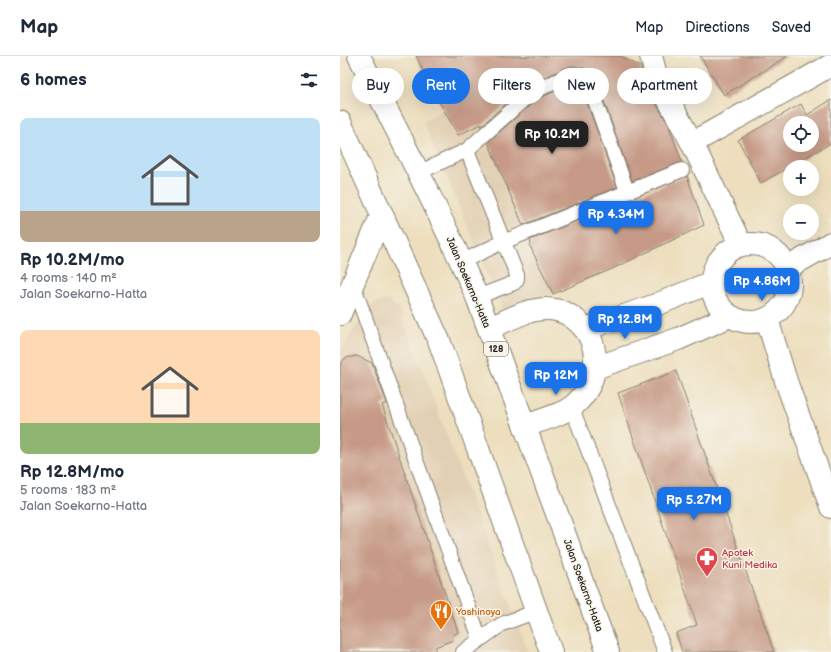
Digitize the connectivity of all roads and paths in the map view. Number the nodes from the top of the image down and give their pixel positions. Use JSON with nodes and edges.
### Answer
{"nodes":[{"id":1,"x":359,"y":56,"type":"edge"},
{"id":2,"x":651,"y":56,"type":"edge"},
{"id":3,"x":831,"y":65,"type":"edge"},
{"id":4,"x":340,"y":122,"type":"edge"},
{"id":5,"x":692,"y":143,"type":"junction"},
{"id":6,"x":467,"y":150,"type":"junction"},
{"id":7,"x":682,"y":170,"type":"dead end"},
{"id":8,"x":418,"y":173,"type":"junction"},
{"id":9,"x":627,"y":191,"type":"junction"},
{"id":10,"x":382,"y":214,"type":"junction"},
{"id":11,"x":503,"y":242,"type":"junction"},
{"id":12,"x":831,"y":243,"type":"edge"},
{"id":13,"x":741,"y":245,"type":"junction"},
{"id":14,"x":461,"y":262,"type":"junction"},
{"id":15,"x":787,"y":268,"type":"junction"},
{"id":16,"x":712,"y":282,"type":"junction"},
{"id":17,"x":353,"y":284,"type":"junction"},
{"id":18,"x":476,"y":297,"type":"junction"},
{"id":19,"x":340,"y":314,"type":"edge"},
{"id":20,"x":730,"y":316,"type":"junction"},
{"id":21,"x":767,"y":319,"type":"junction"},
{"id":22,"x":489,"y":328,"type":"junction"},
{"id":23,"x":586,"y":330,"type":"junction"},
{"id":24,"x":595,"y":368,"type":"junction"},
{"id":25,"x":572,"y":408,"type":"junction"},
{"id":26,"x":525,"y":426,"type":"junction"},
{"id":27,"x":831,"y":507,"type":"edge"},
{"id":28,"x":537,"y":611,"type":"junction"},
{"id":29,"x":480,"y":639,"type":"junction"},
{"id":30,"x":463,"y":652,"type":"edge"},
{"id":31,"x":552,"y":652,"type":"edge"},
{"id":32,"x":608,"y":652,"type":"edge"},
{"id":33,"x":666,"y":652,"type":"edge"}],
"edges":[{"from":1,"to":8,"type":"street","name":"Jalan Soekarno-Hatta","number":"128"},
{"from":2,"to":5,"type":"street"},
{"from":3,"to":5,"type":"street"},
{"from":4,"to":10,"type":"street"},
{"from":5,"to":13,"type":"street"},
{"from":6,"to":8,"type":"lane"},
{"from":6,"to":9,"type":"lane"},
{"from":6,"to":11,"type":"lane"},
{"from":7,"to":9,"type":"lane"},
{"from":8,"to":14,"type":"street","name":"Jalan Soekarno-Hatta","number":"128"},
{"from":9,"to":11,"type":"lane"},
{"from":10,"to":17,"type":"street"},
{"from":10,"to":28,"type":"street"},
{"from":11,"to":14,"type":"lane"},
{"from":11,"to":18,"type":"lane"},
{"from":12,"to":15,"type":"street"},
{"from":13,"to":15,"type":"street"},
{"from":13,"to":16,"type":"street"},
{"from":14,"to":18,"type":"street","name":"Jalan Soekarno-Hatta","number":"128"},
{"from":15,"to":21,"type":"street"},
{"from":16,"to":20,"type":"street"},
{"from":16,"to":23,"type":"street"},
{"from":17,"to":19,"type":"street"},
{"from":17,"to":29,"type":"lane"},
{"from":18,"to":22,"type":"street","name":"Jalan Soekarno-Hatta","number":"128"},
{"from":20,"to":21,"type":"street"},
{"from":20,"to":24,"type":"street"},
{"from":21,"to":27,"type":"street"},
{"from":22,"to":23,"type":"street"},
{"from":22,"to":26,"type":"street","name":"Jalan Soekarno-Hatta","number":"128"},
{"from":23,"to":24,"type":"street"},
{"from":24,"to":25,"type":"street"},
{"from":25,"to":26,"type":"street"},
{"from":25,"to":33,"type":"lane"},
{"from":26,"to":32,"type":"street","name":"Jalan Soekarno-Hatta","number":"128"},
{"from":28,"to":29,"type":"lane"},
{"from":28,"to":31,"type":"street"},
{"from":29,"to":30,"type":"lane"}]}
